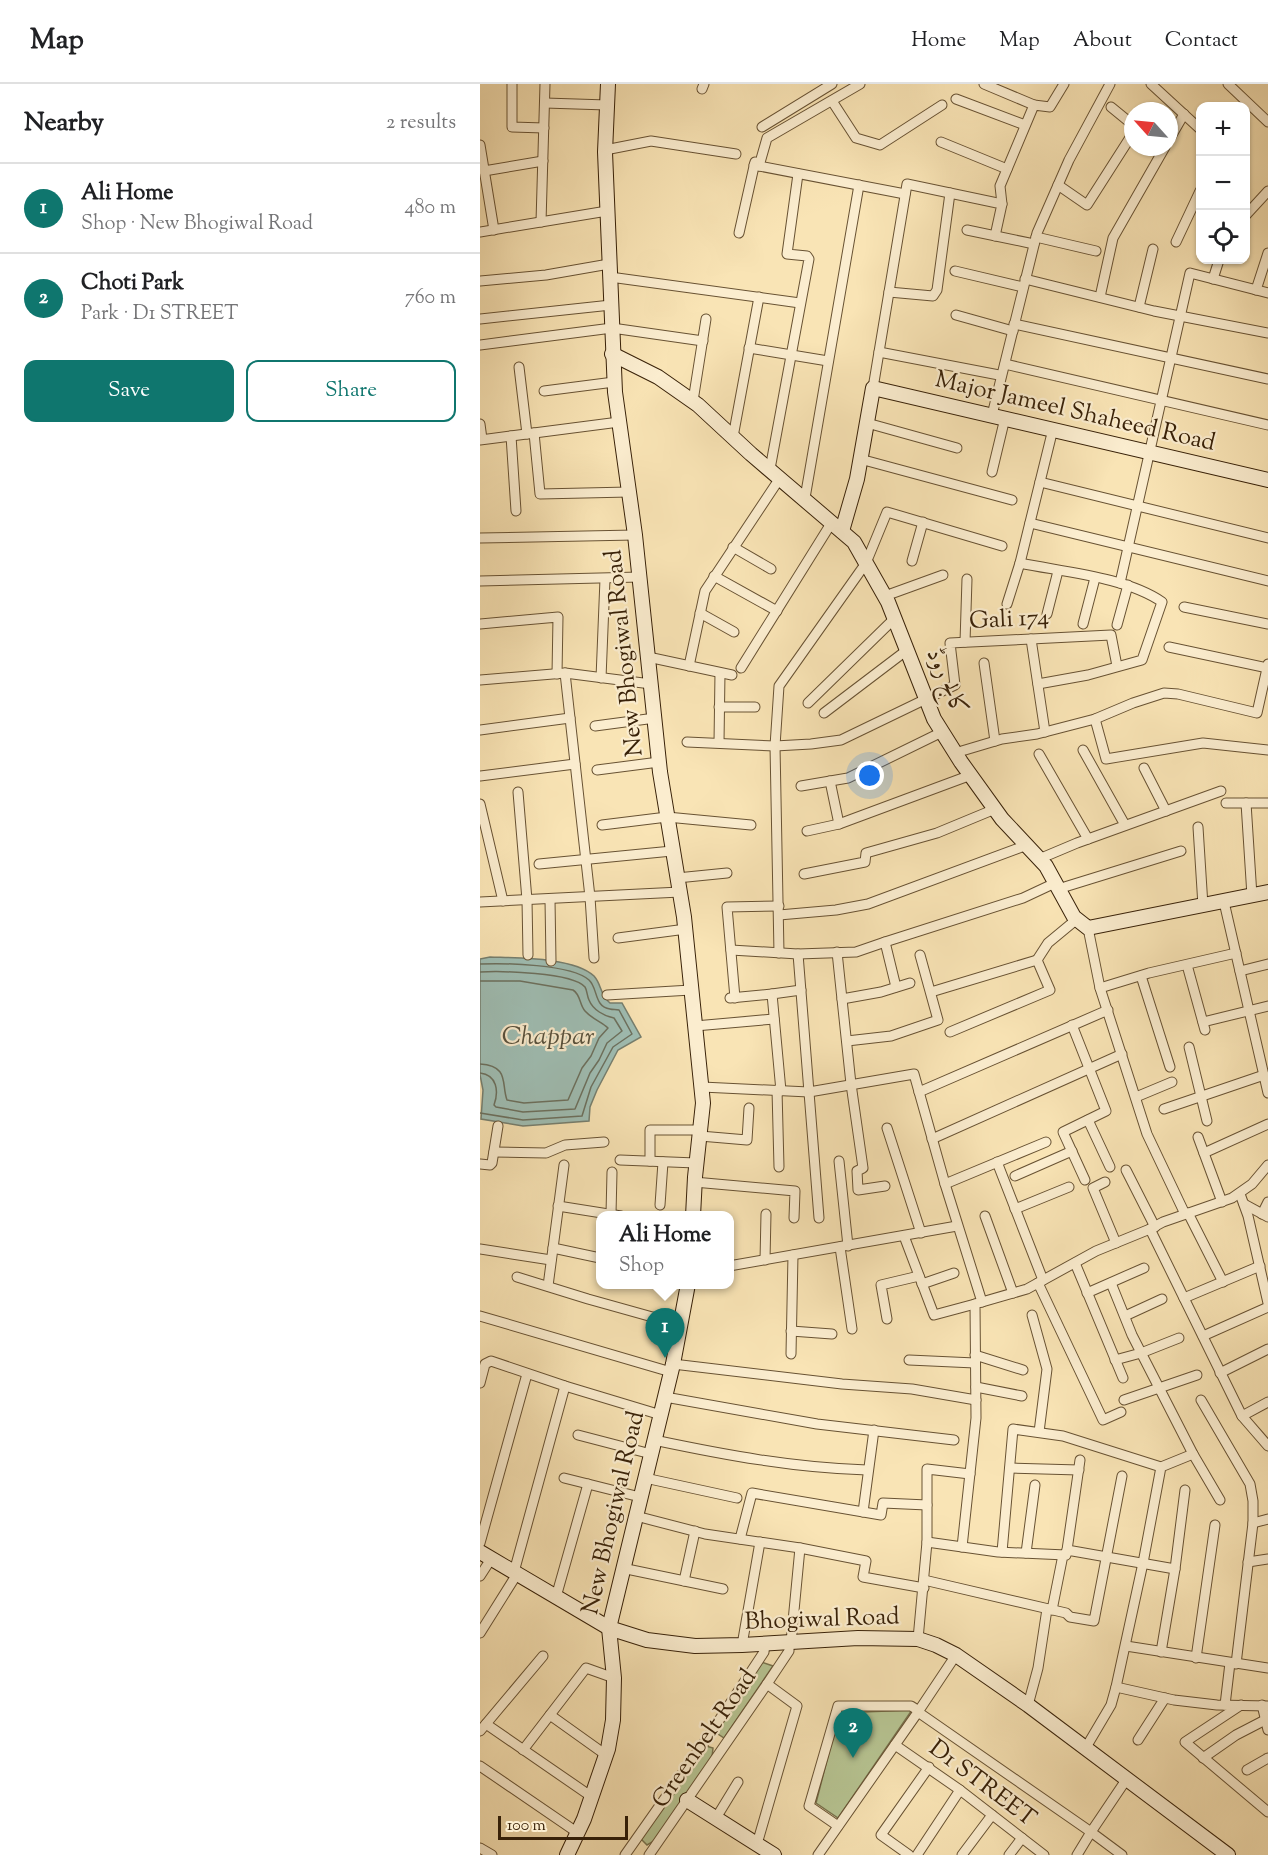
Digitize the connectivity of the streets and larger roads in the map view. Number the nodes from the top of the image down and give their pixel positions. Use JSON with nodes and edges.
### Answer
{"nodes":[{"id":1,"x":512,"y":84,"type":"edge"},
{"id":2,"x":545,"y":84,"type":"edge"},
{"id":3,"x":608,"y":84,"type":"edge"},
{"id":4,"x":832,"y":84,"type":"edge"},
{"id":5,"x":860,"y":84,"type":"edge"},
{"id":6,"x":984,"y":84,"type":"edge"},
{"id":7,"x":1010,"y":84,"type":"edge"},
{"id":8,"x":1064,"y":84,"type":"edge"},
{"id":9,"x":1110,"y":84,"type":"edge"},
{"id":10,"x":1151,"y":84,"type":"edge"},
{"id":11,"x":1228,"y":84,"type":"edge"},
{"id":12,"x":1005,"y":94,"type":"junction"},
{"id":13,"x":956,"y":99,"type":"dead end"},
{"id":14,"x":831,"y":101,"type":"junction"},
{"id":15,"x":545,"y":104,"type":"junction"},
{"id":16,"x":607,"y":105,"type":"junction"},
{"id":17,"x":942,"y":105,"type":"dead end"},
{"id":18,"x":1034,"y":105,"type":"junction"},
{"id":19,"x":1111,"y":107,"type":"dead end"},
{"id":20,"x":1184,"y":114,"type":"junction"},
{"id":21,"x":1124,"y":118,"type":"edge"},
{"id":22,"x":1268,"y":122,"type":"edge"},
{"id":23,"x":1178,"y":124,"type":"edge"},
{"id":24,"x":1025,"y":125,"type":"junction"},
{"id":25,"x":1196,"y":125,"type":"edge"},
{"id":26,"x":762,"y":127,"type":"dead end"},
{"id":27,"x":544,"y":128,"type":"junction"},
{"id":28,"x":940,"y":142,"type":"dead end"},
{"id":29,"x":480,"y":145,"type":"edge"},
{"id":30,"x":1124,"y":147,"type":"edge"},
{"id":31,"x":605,"y":150,"type":"junction"},
{"id":32,"x":736,"y":154,"type":"dead end"},
{"id":33,"x":1158,"y":156,"type":"edge"},
{"id":34,"x":543,"y":161,"type":"junction"},
{"id":35,"x":756,"y":165,"type":"junction"},
{"id":36,"x":1007,"y":168,"type":"junction"},
{"id":37,"x":484,"y":171,"type":"junction"},
{"id":38,"x":798,"y":174,"type":"junction"},
{"id":39,"x":859,"y":185,"type":"junction"},
{"id":40,"x":1058,"y":185,"type":"junction"},
{"id":41,"x":1268,"y":191,"type":"edge"},
{"id":42,"x":950,"y":193,"type":"junction"},
{"id":43,"x":905,"y":194,"type":"junction"},
{"id":44,"x":1196,"y":200,"type":"edge"},
{"id":45,"x":1002,"y":204,"type":"junction"},
{"id":46,"x":607,"y":211,"type":"junction"},
{"id":47,"x":1250,"y":211,"type":"edge"},
{"id":48,"x":541,"y":222,"type":"junction"},
{"id":49,"x":494,"y":230,"type":"junction"},
{"id":50,"x":967,"y":230,"type":"dead end"},
{"id":51,"x":480,"y":232,"type":"edge"},
{"id":52,"x":739,"y":233,"type":"dead end"},
{"id":53,"x":994,"y":236,"type":"junction"},
{"id":54,"x":1035,"y":241,"type":"junction"},
{"id":55,"x":1176,"y":242,"type":"dead end"},
{"id":56,"x":1153,"y":249,"type":"dead end"},
{"id":57,"x":1096,"y":251,"type":"dead end"},
{"id":58,"x":1268,"y":253,"type":"edge"},
{"id":59,"x":1218,"y":264,"type":"edge"},
{"id":60,"x":610,"y":271,"type":"junction"},
{"id":61,"x":955,"y":271,"type":"dead end"},
{"id":62,"x":1214,"y":279,"type":"junction"},
{"id":63,"x":480,"y":281,"type":"edge"},
{"id":64,"x":1024,"y":283,"type":"junction"},
{"id":65,"x":1257,"y":290,"type":"junction"},
{"id":66,"x":889,"y":292,"type":"junction"},
{"id":67,"x":1268,"y":293,"type":"edge"},
{"id":68,"x":759,"y":297,"type":"junction"},
{"id":69,"x":1100,"y":297,"type":"junction"},
{"id":70,"x":800,"y":303,"type":"junction"},
{"id":71,"x":611,"y":305,"type":"junction"},
{"id":72,"x":1139,"y":307,"type":"junction"},
{"id":73,"x":956,"y":315,"type":"dead end"},
{"id":74,"x":1180,"y":316,"type":"junction"},
{"id":75,"x":480,"y":319,"type":"edge"},
{"id":76,"x":706,"y":319,"type":"dead end"},
{"id":77,"x":612,"y":328,"type":"junction"},
{"id":78,"x":1013,"y":328,"type":"junction"},
{"id":79,"x":1268,"y":333,"type":"edge"},
{"id":80,"x":703,"y":341,"type":"junction"},
{"id":81,"x":480,"y":345,"type":"edge"},
{"id":82,"x":749,"y":348,"type":"junction"},
{"id":83,"x":879,"y":352,"type":"junction"},
{"id":84,"x":612,"y":354,"type":"junction"},
{"id":85,"x":790,"y":355,"type":"junction"},
{"id":86,"x":1171,"y":359,"type":"junction"},
{"id":87,"x":828,"y":361,"type":"junction"},
{"id":88,"x":1005,"y":364,"type":"junction"},
{"id":89,"x":519,"y":367,"type":"dead end"},
{"id":90,"x":999,"y":375,"type":"dead end"},
{"id":91,"x":1268,"y":379,"type":"edge"},
{"id":92,"x":614,"y":382,"type":"junction"},
{"id":93,"x":873,"y":388,"type":"junction"},
{"id":94,"x":544,"y":390,"type":"dead end"},
{"id":95,"x":1161,"y":400,"type":"junction"},
{"id":96,"x":693,"y":401,"type":"junction"},
{"id":97,"x":999,"y":417,"type":"junction"},
{"id":98,"x":619,"y":422,"type":"junction"},
{"id":99,"x":867,"y":423,"type":"junction"},
{"id":100,"x":480,"y":424,"type":"edge"},
{"id":101,"x":1268,"y":425,"type":"edge"},
{"id":102,"x":1053,"y":429,"type":"junction"},
{"id":103,"x":530,"y":434,"type":"junction"},
{"id":104,"x":510,"y":436,"type":"junction"},
{"id":105,"x":733,"y":437,"type":"junction"},
{"id":106,"x":481,"y":439,"type":"edge"},
{"id":107,"x":957,"y":448,"type":"dead end"},
{"id":108,"x":1149,"y":453,"type":"junction"},
{"id":109,"x":860,"y":459,"type":"junction"},
{"id":110,"x":992,"y":472,"type":"dead end"},
{"id":111,"x":775,"y":473,"type":"junction"},
{"id":112,"x":1268,"y":480,"type":"edge"},
{"id":113,"x":1040,"y":482,"type":"junction"},
{"id":114,"x":629,"y":492,"type":"junction"},
{"id":115,"x":805,"y":498,"type":"junction"},
{"id":116,"x":1012,"y":500,"type":"dead end"},
{"id":117,"x":1138,"y":508,"type":"junction"},
{"id":118,"x":516,"y":511,"type":"dead end"},
{"id":119,"x":924,"y":522,"type":"junction"},
{"id":120,"x":1030,"y":523,"type":"junction"},
{"id":121,"x":837,"y":527,"type":"junction"},
{"id":122,"x":635,"y":535,"type":"junction"},
{"id":123,"x":480,"y":538,"type":"edge"},
{"id":124,"x":1268,"y":538,"type":"edge"},
{"id":125,"x":1002,"y":546,"type":"dead end"},
{"id":126,"x":1129,"y":547,"type":"junction"},
{"id":127,"x":733,"y":548,"type":"junction"},
{"id":128,"x":912,"y":561,"type":"dead end"},
{"id":129,"x":867,"y":563,"type":"junction"},
{"id":130,"x":1020,"y":563,"type":"junction"},
{"id":131,"x":771,"y":569,"type":"dead end"},
{"id":132,"x":1058,"y":570,"type":"junction"},
{"id":133,"x":943,"y":575,"type":"dead end"},
{"id":134,"x":714,"y":576,"type":"junction"},
{"id":135,"x":640,"y":577,"type":"junction"},
{"id":136,"x":1095,"y":578,"type":"junction"},
{"id":137,"x":605,"y":579,"type":"junction"},
{"id":138,"x":967,"y":579,"type":"dead end"},
{"id":139,"x":480,"y":581,"type":"edge"},
{"id":140,"x":1268,"y":581,"type":"edge"},
{"id":141,"x":1124,"y":584,"type":"junction"},
{"id":142,"x":885,"y":596,"type":"junction"},
{"id":143,"x":1007,"y":604,"type":"dead end"},
{"id":144,"x":1184,"y":608,"type":"dead end"},
{"id":145,"x":777,"y":611,"type":"junction"},
{"id":146,"x":700,"y":613,"type":"junction"},
{"id":147,"x":1047,"y":614,"type":"dead end"},
{"id":148,"x":895,"y":618,"type":"junction"},
{"id":149,"x":480,"y":624,"type":"edge"},
{"id":150,"x":1083,"y":624,"type":"dead end"},
{"id":151,"x":1268,"y":624,"type":"edge"},
{"id":152,"x":1118,"y":625,"type":"dead end"},
{"id":153,"x":734,"y":632,"type":"dead end"},
{"id":154,"x":1031,"y":639,"type":"junction"},
{"id":155,"x":965,"y":642,"type":"junction"},
{"id":156,"x":1169,"y":647,"type":"dead end"},
{"id":157,"x":907,"y":650,"type":"junction"},
{"id":158,"x":648,"y":657,"type":"junction"},
{"id":159,"x":984,"y":663,"type":"dead end"},
{"id":160,"x":689,"y":666,"type":"junction"},
{"id":161,"x":1117,"y":666,"type":"junction"},
{"id":162,"x":1268,"y":666,"type":"edge"},
{"id":163,"x":741,"y":668,"type":"dead end"},
{"id":164,"x":561,"y":673,"type":"junction"},
{"id":165,"x":720,"y":673,"type":"junction"},
{"id":166,"x":732,"y":675,"type":"dead end"},
{"id":167,"x":601,"y":678,"type":"junction"},
{"id":168,"x":480,"y":680,"type":"edge"},
{"id":169,"x":651,"y":684,"type":"junction"},
{"id":170,"x":1038,"y":684,"type":"junction"},
{"id":171,"x":926,"y":698,"type":"junction"},
{"id":172,"x":808,"y":703,"type":"dead end"},
{"id":173,"x":719,"y":707,"type":"junction"},
{"id":174,"x":755,"y":707,"type":"dead end"},
{"id":175,"x":824,"y":713,"type":"dead end"},
{"id":176,"x":655,"y":717,"type":"junction"},
{"id":177,"x":570,"y":718,"type":"junction"},
{"id":178,"x":1095,"y":719,"type":"junction"},
{"id":179,"x":595,"y":726,"type":"dead end"},
{"id":180,"x":480,"y":730,"type":"edge"},
{"id":181,"x":942,"y":732,"type":"junction"},
{"id":182,"x":1045,"y":732,"type":"junction"},
{"id":183,"x":995,"y":741,"type":"junction"},
{"id":184,"x":687,"y":742,"type":"dead end"},
{"id":185,"x":719,"y":742,"type":"junction"},
{"id":186,"x":775,"y":746,"type":"junction"},
{"id":187,"x":1083,"y":750,"type":"dead end"},
{"id":188,"x":1268,"y":750,"type":"edge"},
{"id":189,"x":955,"y":753,"type":"junction"},
{"id":190,"x":1039,"y":754,"type":"dead end"},
{"id":191,"x":659,"y":762,"type":"junction"},
{"id":192,"x":575,"y":764,"type":"junction"},
{"id":193,"x":1144,"y":768,"type":"dead end"},
{"id":194,"x":597,"y":770,"type":"dead end"},
{"id":195,"x":971,"y":775,"type":"junction"},
{"id":196,"x":480,"y":776,"type":"edge"},
{"id":197,"x":830,"y":781,"type":"junction"},
{"id":198,"x":801,"y":786,"type":"dead end"},
{"id":199,"x":1221,"y":791,"type":"dead end"},
{"id":200,"x":518,"y":792,"type":"dead end"},
{"id":201,"x":1226,"y":803,"type":"dead end"},
{"id":202,"x":1246,"y":803,"type":"junction"},
{"id":203,"x":1268,"y":803,"type":"edge"},
{"id":204,"x":480,"y":804,"type":"edge"},
{"id":205,"x":995,"y":809,"type":"junction"},
{"id":206,"x":1166,"y":811,"type":"junction"},
{"id":207,"x":667,"y":817,"type":"junction"},
{"id":208,"x":839,"y":824,"type":"junction"},
{"id":209,"x":602,"y":825,"type":"dead end"},
{"id":210,"x":751,"y":825,"type":"dead end"},
{"id":211,"x":1125,"y":825,"type":"junction"},
{"id":212,"x":1198,"y":826,"type":"dead end"},
{"id":213,"x":807,"y":831,"type":"dead end"},
{"id":214,"x":1088,"y":839,"type":"junction"},
{"id":215,"x":1027,"y":845,"type":"junction"},
{"id":216,"x":672,"y":851,"type":"junction"},
{"id":217,"x":1181,"y":851,"type":"dead end"},
{"id":218,"x":586,"y":859,"type":"junction"},
{"id":219,"x":1039,"y":859,"type":"junction"},
{"id":220,"x":538,"y":864,"type":"dead end"},
{"id":221,"x":727,"y":873,"type":"dead end"},
{"id":222,"x":804,"y":874,"type":"dead end"},
{"id":223,"x":678,"y":885,"type":"junction"},
{"id":224,"x":1057,"y":886,"type":"junction"},
{"id":225,"x":1268,"y":892,"type":"edge"},
{"id":226,"x":1252,"y":896,"type":"junction"},
{"id":227,"x":590,"y":897,"type":"junction"},
{"id":228,"x":527,"y":900,"type":"junction"},
{"id":229,"x":550,"y":900,"type":"junction"},
{"id":230,"x":503,"y":901,"type":"junction"},
{"id":231,"x":480,"y":902,"type":"edge"},
{"id":232,"x":1224,"y":902,"type":"junction"},
{"id":233,"x":1203,"y":906,"type":"junction"},
{"id":234,"x":779,"y":911,"type":"junction"},
{"id":235,"x":1077,"y":919,"type":"junction"},
{"id":236,"x":1088,"y":928,"type":"junction"},
{"id":237,"x":686,"y":929,"type":"junction"},
{"id":238,"x":618,"y":938,"type":"dead end"},
{"id":239,"x":885,"y":942,"type":"junction"},
{"id":240,"x":731,"y":950,"type":"junction"},
{"id":241,"x":837,"y":952,"type":"junction"},
{"id":242,"x":779,"y":953,"type":"junction"},
{"id":243,"x":1236,"y":953,"type":"junction"},
{"id":244,"x":798,"y":954,"type":"junction"},
{"id":245,"x":920,"y":954,"type":"dead end"},
{"id":246,"x":528,"y":955,"type":"dead end"},
{"id":247,"x":594,"y":958,"type":"dead end"},
{"id":248,"x":1037,"y":960,"type":"junction"},
{"id":249,"x":551,"y":961,"type":"dead end"},
{"id":250,"x":1268,"y":964,"type":"edge"},
{"id":251,"x":1187,"y":965,"type":"junction"},
{"id":252,"x":1240,"y":971,"type":"junction"},
{"id":253,"x":1141,"y":976,"type":"junction"},
{"id":254,"x":910,"y":983,"type":"dead end"},
{"id":255,"x":896,"y":987,"type":"junction"},
{"id":256,"x":1100,"y":988,"type":"junction"},
{"id":257,"x":692,"y":990,"type":"junction"},
{"id":258,"x":801,"y":990,"type":"junction"},
{"id":259,"x":931,"y":992,"type":"junction"},
{"id":260,"x":772,"y":994,"type":"junction"},
{"id":261,"x":607,"y":995,"type":"dead end"},
{"id":262,"x":842,"y":999,"type":"junction"},
{"id":263,"x":1268,"y":1006,"type":"edge"},
{"id":264,"x":1108,"y":1010,"type":"junction"},
{"id":265,"x":1250,"y":1012,"type":"junction"},
{"id":266,"x":774,"y":1019,"type":"junction"},
{"id":267,"x":1072,"y":1025,"type":"junction"},
{"id":268,"x":695,"y":1026,"type":"junction"},
{"id":269,"x":950,"y":1032,"type":"dead end"},
{"id":270,"x":847,"y":1041,"type":"junction"},
{"id":271,"x":1189,"y":1047,"type":"dead end"},
{"id":272,"x":1122,"y":1054,"type":"junction"},
{"id":273,"x":1170,"y":1067,"type":"dead end"},
{"id":274,"x":1089,"y":1069,"type":"junction"},
{"id":275,"x":1265,"y":1070,"type":"edge"},
{"id":276,"x":1173,"y":1082,"type":"dead end"},
{"id":277,"x":851,"y":1084,"type":"junction"},
{"id":278,"x":702,"y":1087,"type":"junction"},
{"id":279,"x":779,"y":1090,"type":"junction"},
{"id":280,"x":809,"y":1092,"type":"junction"},
{"id":281,"x":919,"y":1092,"type":"junction"},
{"id":282,"x":1268,"y":1093,"type":"edge"},
{"id":283,"x":1202,"y":1096,"type":"junction"},
{"id":284,"x":1136,"y":1097,"type":"junction"},
{"id":285,"x":749,"y":1108,"type":"dead end"},
{"id":286,"x":1164,"y":1109,"type":"dead end"},
{"id":287,"x":1088,"y":1120,"type":"junction"},
{"id":288,"x":1207,"y":1121,"type":"dead end"},
{"id":289,"x":1268,"y":1124,"type":"edge"},
{"id":290,"x":498,"y":1126,"type":"dead end"},
{"id":291,"x":887,"y":1128,"type":"dead end"},
{"id":292,"x":700,"y":1133,"type":"junction"},
{"id":293,"x":1198,"y":1137,"type":"dead end"},
{"id":294,"x":932,"y":1139,"type":"junction"},
{"id":295,"x":604,"y":1142,"type":"dead end"},
{"id":296,"x":1046,"y":1142,"type":"dead end"},
{"id":297,"x":1072,"y":1151,"type":"junction"},
{"id":298,"x":494,"y":1152,"type":"junction"},
{"id":299,"x":1204,"y":1153,"type":"junction"},
{"id":300,"x":620,"y":1160,"type":"dead end"},
{"id":301,"x":650,"y":1161,"type":"junction"},
{"id":302,"x":839,"y":1161,"type":"dead end"},
{"id":303,"x":663,"y":1162,"type":"junction"},
{"id":304,"x":997,"y":1162,"type":"junction"},
{"id":305,"x":696,"y":1163,"type":"junction"},
{"id":306,"x":480,"y":1164,"type":"edge"},
{"id":307,"x":564,"y":1165,"type":"dead end"},
{"id":308,"x":1268,"y":1165,"type":"edge"},
{"id":309,"x":779,"y":1167,"type":"dead end"},
{"id":310,"x":1110,"y":1167,"type":"dead end"},
{"id":311,"x":1126,"y":1170,"type":"dead end"},
{"id":312,"x":612,"y":1172,"type":"dead end"},
{"id":313,"x":1015,"y":1176,"type":"dead end"},
{"id":314,"x":1085,"y":1180,"type":"dead end"},
{"id":315,"x":694,"y":1182,"type":"junction"},
{"id":316,"x":1105,"y":1182,"type":"dead end"},
{"id":317,"x":945,"y":1184,"type":"junction"},
{"id":318,"x":885,"y":1185,"type":"dead end"},
{"id":319,"x":1069,"y":1188,"type":"dead end"},
{"id":320,"x":858,"y":1190,"type":"junction"},
{"id":321,"x":842,"y":1192,"type":"junction"},
{"id":322,"x":1240,"y":1194,"type":"junction"},
{"id":323,"x":1222,"y":1202,"type":"junction"},
{"id":324,"x":1268,"y":1202,"type":"edge"},
{"id":325,"x":1244,"y":1204,"type":"junction"},
{"id":326,"x":660,"y":1205,"type":"dead end"},
{"id":327,"x":558,"y":1206,"type":"junction"},
{"id":328,"x":1015,"y":1209,"type":"junction"},
{"id":329,"x":611,"y":1211,"type":"edge"},
{"id":330,"x":693,"y":1211,"type":"edge"},
{"id":331,"x":596,"y":1212,"type":"edge"},
{"id":332,"x":766,"y":1214,"type":"dead end"},
{"id":333,"x":1187,"y":1214,"type":"junction"},
{"id":334,"x":985,"y":1216,"type":"dead end"},
{"id":335,"x":1265,"y":1216,"type":"edge"},
{"id":336,"x":794,"y":1218,"type":"dead end"},
{"id":337,"x":819,"y":1218,"type":"dead end"},
{"id":338,"x":957,"y":1226,"type":"junction"},
{"id":339,"x":1152,"y":1228,"type":"junction"},
{"id":340,"x":921,"y":1233,"type":"junction"},
{"id":341,"x":904,"y":1236,"type":"junction"},
{"id":342,"x":1116,"y":1243,"type":"junction"},
{"id":343,"x":844,"y":1247,"type":"junction"},
{"id":344,"x":553,"y":1248,"type":"junction"},
{"id":345,"x":480,"y":1249,"type":"edge"},
{"id":346,"x":793,"y":1255,"type":"junction"},
{"id":347,"x":596,"y":1257,"type":"edge"},
{"id":348,"x":551,"y":1260,"type":"junction"},
{"id":349,"x":765,"y":1260,"type":"junction"},
{"id":350,"x":1075,"y":1263,"type":"junction"},
{"id":351,"x":734,"y":1265,"type":"edge"},
{"id":352,"x":1260,"y":1266,"type":"junction"},
{"id":353,"x":1144,"y":1268,"type":"dead end"},
{"id":354,"x":954,"y":1273,"type":"dead end"},
{"id":355,"x":517,"y":1277,"type":"dead end"},
{"id":356,"x":920,"y":1280,"type":"junction"},
{"id":357,"x":1041,"y":1281,"type":"junction"},
{"id":358,"x":1111,"y":1282,"type":"junction"},
{"id":359,"x":1223,"y":1282,"type":"junction"},
{"id":360,"x":548,"y":1286,"type":"junction"},
{"id":361,"x":687,"y":1289,"type":"edge"},
{"id":362,"x":1267,"y":1290,"type":"edge"},
{"id":363,"x":1013,"y":1293,"type":"junction"},
{"id":364,"x":1087,"y":1293,"type":"junction"},
{"id":365,"x":1184,"y":1298,"type":"junction"},
{"id":366,"x":1162,"y":1299,"type":"dead end"},
{"id":367,"x":979,"y":1303,"type":"junction"},
{"id":368,"x":1268,"y":1305,"type":"edge"},
{"id":369,"x":1032,"y":1315,"type":"dead end"},
{"id":370,"x":480,"y":1316,"type":"edge"},
{"id":371,"x":1125,"y":1316,"type":"junction"},
{"id":372,"x":887,"y":1319,"type":"dead end"},
{"id":373,"x":681,"y":1325,"type":"junction"},
{"id":374,"x":852,"y":1329,"type":"dead end"},
{"id":375,"x":791,"y":1331,"type":"junction"},
{"id":376,"x":832,"y":1334,"type":"dead end"},
{"id":377,"x":1203,"y":1336,"type":"junction"},
{"id":378,"x":1179,"y":1338,"type":"dead end"},
{"id":379,"x":1268,"y":1349,"type":"edge"},
{"id":380,"x":1141,"y":1353,"type":"junction"},
{"id":381,"x":791,"y":1354,"type":"dead end"},
{"id":382,"x":975,"y":1359,"type":"junction"},
{"id":383,"x":909,"y":1360,"type":"dead end"},
{"id":384,"x":1115,"y":1360,"type":"junction"},
{"id":385,"x":672,"y":1368,"type":"junction"},
{"id":386,"x":1023,"y":1370,"type":"dead end"},
{"id":387,"x":1220,"y":1373,"type":"junction"},
{"id":388,"x":527,"y":1374,"type":"junction"},
{"id":389,"x":1197,"y":1375,"type":"dead end"},
{"id":390,"x":1123,"y":1378,"type":"dead end"},
{"id":391,"x":480,"y":1383,"type":"edge"},
{"id":392,"x":565,"y":1386,"type":"junction"},
{"id":393,"x":976,"y":1387,"type":"junction"},
{"id":394,"x":1159,"y":1389,"type":"junction"},
{"id":395,"x":1022,"y":1396,"type":"dead end"},
{"id":396,"x":665,"y":1397,"type":"junction"},
{"id":397,"x":976,"y":1400,"type":"junction"},
{"id":398,"x":1201,"y":1400,"type":"dead end"},
{"id":399,"x":1124,"y":1401,"type":"dead end"},
{"id":400,"x":1268,"y":1402,"type":"edge"},
{"id":401,"x":1121,"y":1412,"type":"dead end"},
{"id":402,"x":661,"y":1415,"type":"junction"},
{"id":403,"x":1242,"y":1416,"type":"junction"},
{"id":404,"x":874,"y":1430,"type":"junction"},
{"id":405,"x":1039,"y":1432,"type":"junction"},
{"id":406,"x":578,"y":1435,"type":"dead end"},
{"id":407,"x":654,"y":1440,"type":"junction"},
{"id":408,"x":954,"y":1440,"type":"dead end"},
{"id":409,"x":1268,"y":1446,"type":"edge"},
{"id":410,"x":651,"y":1454,"type":"junction"},
{"id":411,"x":1193,"y":1454,"type":"junction"},
{"id":412,"x":1161,"y":1467,"type":"junction"},
{"id":413,"x":1010,"y":1468,"type":"junction"},
{"id":414,"x":867,"y":1470,"type":"junction"},
{"id":415,"x":970,"y":1474,"type":"junction"},
{"id":416,"x":1122,"y":1476,"type":"dead end"},
{"id":417,"x":564,"y":1478,"type":"dead end"},
{"id":418,"x":645,"y":1478,"type":"junction"},
{"id":419,"x":588,"y":1484,"type":"junction"},
{"id":420,"x":1035,"y":1485,"type":"dead end"},
{"id":421,"x":1185,"y":1490,"type":"dead end"},
{"id":422,"x":640,"y":1497,"type":"junction"},
{"id":423,"x":737,"y":1498,"type":"dead end"},
{"id":424,"x":1220,"y":1500,"type":"dead end"},
{"id":425,"x":927,"y":1505,"type":"junction"},
{"id":426,"x":863,"y":1512,"type":"junction"},
{"id":427,"x":636,"y":1516,"type":"junction"},
{"id":428,"x":1268,"y":1519,"type":"edge"},
{"id":429,"x":1253,"y":1523,"type":"junction"},
{"id":430,"x":1215,"y":1525,"type":"dead end"},
{"id":431,"x":695,"y":1531,"type":"junction"},
{"id":432,"x":740,"y":1539,"type":"junction"},
{"id":433,"x":760,"y":1542,"type":"junction"},
{"id":434,"x":927,"y":1542,"type":"junction"},
{"id":435,"x":480,"y":1543,"type":"edge"},
{"id":436,"x":962,"y":1547,"type":"junction"},
{"id":437,"x":800,"y":1548,"type":"junction"},
{"id":438,"x":1002,"y":1552,"type":"junction"},
{"id":439,"x":1026,"y":1553,"type":"junction"},
{"id":440,"x":1065,"y":1553,"type":"junction"},
{"id":441,"x":486,"y":1555,"type":"edge"},
{"id":442,"x":1105,"y":1557,"type":"junction"},
{"id":443,"x":1268,"y":1558,"type":"edge"},
{"id":444,"x":1143,"y":1563,"type":"junction"},
{"id":445,"x":1248,"y":1563,"type":"junction"},
{"id":446,"x":622,"y":1568,"type":"junction"},
{"id":447,"x":1175,"y":1569,"type":"junction"},
{"id":448,"x":516,"y":1573,"type":"junction"},
{"id":449,"x":480,"y":1576,"type":"edge"},
{"id":450,"x":684,"y":1581,"type":"junction"},
{"id":451,"x":924,"y":1584,"type":"junction"},
{"id":452,"x":723,"y":1589,"type":"dead end"},
{"id":453,"x":556,"y":1597,"type":"junction"},
{"id":454,"x":1049,"y":1610,"type":"junction"},
{"id":455,"x":609,"y":1628,"type":"junction"},
{"id":456,"x":480,"y":1633,"type":"edge"},
{"id":457,"x":918,"y":1639,"type":"junction"},
{"id":458,"x":790,"y":1642,"type":"junction"},
{"id":459,"x":765,"y":1644,"type":"junction"},
{"id":460,"x":742,"y":1645,"type":"junction"},
{"id":461,"x":1126,"y":1646,"type":"junction"},
{"id":462,"x":1161,"y":1652,"type":"junction"},
{"id":463,"x":956,"y":1655,"type":"junction"},
{"id":464,"x":543,"y":1656,"type":"dead end"},
{"id":465,"x":1196,"y":1658,"type":"junction"},
{"id":466,"x":1233,"y":1664,"type":"junction"},
{"id":467,"x":1268,"y":1668,"type":"edge"},
{"id":468,"x":614,"y":1678,"type":"junction"},
{"id":469,"x":767,"y":1684,"type":"junction"},
{"id":470,"x":1116,"y":1687,"type":"junction"},
{"id":471,"x":1165,"y":1698,"type":"junction"},
{"id":472,"x":1028,"y":1705,"type":"junction"},
{"id":473,"x":1225,"y":1705,"type":"junction"},
{"id":474,"x":1240,"y":1705,"type":"junction"},
{"id":475,"x":1265,"y":1706,"type":"edge"},
{"id":476,"x":918,"y":1711,"type":"junction"},
{"id":477,"x":550,"y":1715,"type":"junction"},
{"id":478,"x":1267,"y":1725,"type":"edge"},
{"id":479,"x":483,"y":1728,"type":"edge"},
{"id":480,"x":708,"y":1737,"type":"junction"},
{"id":481,"x":1138,"y":1740,"type":"dead end"},
{"id":482,"x":895,"y":1745,"type":"junction"},
{"id":483,"x":722,"y":1748,"type":"junction"},
{"id":484,"x":1085,"y":1749,"type":"junction"},
{"id":485,"x":523,"y":1750,"type":"junction"},
{"id":486,"x":606,"y":1755,"type":"junction"},
{"id":487,"x":1203,"y":1758,"type":"junction"},
{"id":488,"x":1268,"y":1758,"type":"edge"},
{"id":489,"x":480,"y":1766,"type":"edge"},
{"id":490,"x":929,"y":1767,"type":"junction"},
{"id":491,"x":1247,"y":1770,"type":"dead end"},
{"id":492,"x":1126,"y":1780,"type":"junction"},
{"id":493,"x":738,"y":1782,"type":"dead end"},
{"id":494,"x":960,"y":1790,"type":"junction"},
{"id":495,"x":592,"y":1797,"type":"junction"},
{"id":496,"x":687,"y":1800,"type":"junction"},
{"id":497,"x":1268,"y":1812,"type":"edge"},
{"id":498,"x":992,"y":1815,"type":"junction"},
{"id":499,"x":716,"y":1818,"type":"junction"},
{"id":500,"x":838,"y":1826,"type":"junction"},
{"id":501,"x":1091,"y":1832,"type":"junction"},
{"id":502,"x":578,"y":1833,"type":"junction"},
{"id":503,"x":1022,"y":1838,"type":"junction"},
{"id":504,"x":635,"y":1840,"type":"junction"},
{"id":505,"x":757,"y":1844,"type":"junction"},
{"id":506,"x":480,"y":1848,"type":"edge"},
{"id":507,"x":650,"y":1854,"type":"edge"},
{"id":508,"x":492,"y":1855,"type":"edge"},
{"id":509,"x":567,"y":1855,"type":"edge"},
{"id":510,"x":625,"y":1855,"type":"edge"},
{"id":511,"x":774,"y":1855,"type":"edge"},
{"id":512,"x":818,"y":1855,"type":"edge"},
{"id":513,"x":909,"y":1855,"type":"edge"},
{"id":514,"x":917,"y":1855,"type":"edge"},
{"id":515,"x":962,"y":1855,"type":"edge"},
{"id":516,"x":1010,"y":1855,"type":"edge"},
{"id":517,"x":1044,"y":1855,"type":"edge"},
{"id":518,"x":1077,"y":1855,"type":"edge"},
{"id":519,"x":1122,"y":1855,"type":"edge"},
{"id":520,"x":1228,"y":1855,"type":"edge"}],
"edges":[{"from":1,"to":27,"type":"street"},
{"from":2,"to":15,"type":"street"},
{"from":3,"to":16,"type":"street","name":"New Bhogiwal Road"},
{"from":4,"to":26,"type":"street"},
{"from":5,"to":14,"type":"street"},
{"from":6,"to":12,"type":"street"},
{"from":7,"to":12,"type":"street"},
{"from":8,"to":18,"type":"street"},
{"from":9,"to":40,"type":"street"},
{"from":10,"to":20,"type":"street"},
{"from":11,"to":22,"type":"street"},
{"from":12,"to":18,"type":"street"},
{"from":13,"to":24,"type":"street"},
{"from":14,"to":17,"type":"street"},
{"from":14,"to":35,"type":"street"},
{"from":15,"to":16,"type":"street"},
{"from":15,"to":27,"type":"street"},
{"from":16,"to":31,"type":"street","name":"New Bhogiwal Road"},
{"from":18,"to":24,"type":"street"},
{"from":19,"to":21,"type":"street"},
{"from":20,"to":23,"type":"street"},
{"from":20,"to":25,"type":"street"},
{"from":24,"to":36,"type":"street"},
{"from":27,"to":34,"type":"street"},
{"from":28,"to":36,"type":"street"},
{"from":29,"to":37,"type":"street"},
{"from":30,"to":40,"type":"street"},
{"from":31,"to":32,"type":"street"},
{"from":31,"to":46,"type":"street","name":"New Bhogiwal Road"},
{"from":33,"to":69,"type":"street"},
{"from":34,"to":37,"type":"street"},
{"from":34,"to":48,"type":"street"},
{"from":35,"to":38,"type":"street"},
{"from":35,"to":52,"type":"street"},
{"from":36,"to":45,"type":"street"},
{"from":37,"to":49,"type":"street"},
{"from":38,"to":39,"type":"street"},
{"from":38,"to":70,"type":"street"},
{"from":39,"to":43,"type":"street"},
{"from":39,"to":87,"type":"street"},
{"from":40,"to":54,"type":"street"},
{"from":41,"to":47,"type":"street"},
{"from":42,"to":43,"type":"street"},
{"from":42,"to":45,"type":"street"},
{"from":42,"to":66,"type":"street"},
{"from":43,"to":66,"type":"street"},
{"from":44,"to":55,"type":"street"},
{"from":45,"to":53,"type":"street"},
{"from":46,"to":48,"type":"street"},
{"from":46,"to":60,"type":"street","name":"New Bhogiwal Road"},
{"from":48,"to":49,"type":"street"},
{"from":49,"to":51,"type":"street"},
{"from":50,"to":53,"type":"street"},
{"from":53,"to":54,"type":"street"},
{"from":54,"to":57,"type":"street"},
{"from":54,"to":64,"type":"street"},
{"from":56,"to":72,"type":"street"},
{"from":58,"to":65,"type":"street"},
{"from":59,"to":62,"type":"street"},
{"from":60,"to":63,"type":"street"},
{"from":60,"to":68,"type":"street"},
{"from":60,"to":71,"type":"street","name":"New Bhogiwal Road"},
{"from":61,"to":64,"type":"street"},
{"from":62,"to":65,"type":"street"},
{"from":62,"to":74,"type":"street"},
{"from":64,"to":69,"type":"street"},
{"from":64,"to":78,"type":"street"},
{"from":65,"to":67,"type":"street"},
{"from":66,"to":83,"type":"street"},
{"from":68,"to":70,"type":"street"},
{"from":68,"to":82,"type":"street"},
{"from":69,"to":72,"type":"street"},
{"from":70,"to":85,"type":"street"},
{"from":71,"to":75,"type":"street"},
{"from":71,"to":77,"type":"street","name":"New Bhogiwal Road"},
{"from":72,"to":74,"type":"street"},
{"from":73,"to":78,"type":"street"},
{"from":74,"to":79,"type":"street"},
{"from":74,"to":86,"type":"street"},
{"from":76,"to":80,"type":"street"},
{"from":77,"to":80,"type":"street"},
{"from":77,"to":81,"type":"street"},
{"from":77,"to":84,"type":"street","name":"New Bhogiwal Road"},
{"from":78,"to":86,"type":"street"},
{"from":78,"to":88,"type":"street"},
{"from":80,"to":96,"type":"street"},
{"from":82,"to":85,"type":"street"},
{"from":82,"to":105,"type":"street"},
{"from":83,"to":90,"type":"street"},
{"from":83,"to":93,"type":"street"},
{"from":84,"to":92,"type":"street","name":"New Bhogiwal Road"},
{"from":84,"to":96,"type":"street","name":"کالج روڈ"},
{"from":85,"to":87,"type":"street"},
{"from":85,"to":111,"type":"street"},
{"from":86,"to":91,"type":"street"},
{"from":86,"to":95,"type":"street"},
{"from":87,"to":115,"type":"street"},
{"from":88,"to":95,"type":"street"},
{"from":88,"to":97,"type":"street"},
{"from":89,"to":103,"type":"street"},
{"from":92,"to":94,"type":"street"},
{"from":92,"to":98,"type":"street","name":"New Bhogiwal Road"},
{"from":93,"to":97,"type":"street","name":"Major Jameel Shaheed Road"},
{"from":93,"to":99,"type":"street"},
{"from":95,"to":101,"type":"street"},
{"from":95,"to":108,"type":"street"},
{"from":96,"to":105,"type":"street","name":"کالج روڈ"},
{"from":97,"to":102,"type":"street","name":"Major Jameel Shaheed Road"},
{"from":97,"to":110,"type":"street"},
{"from":98,"to":103,"type":"street"},
{"from":98,"to":114,"type":"street","name":"New Bhogiwal Road"},
{"from":99,"to":107,"type":"street"},
{"from":99,"to":109,"type":"street"},
{"from":100,"to":106,"type":"street"},
{"from":102,"to":108,"type":"street","name":"Major Jameel Shaheed Road"},
{"from":102,"to":113,"type":"street"},
{"from":103,"to":104,"type":"street"},
{"from":103,"to":114,"type":"street"},
{"from":104,"to":106,"type":"street"},
{"from":104,"to":118,"type":"street"},
{"from":105,"to":111,"type":"street","name":"کالج روڈ"},
{"from":108,"to":112,"type":"street","name":"Major Jameel Shaheed Road"},
{"from":108,"to":117,"type":"street"},
{"from":109,"to":116,"type":"street"},
{"from":109,"to":121,"type":"street"},
{"from":111,"to":115,"type":"street","name":"کالج روڈ"},
{"from":111,"to":127,"type":"street"},
{"from":113,"to":117,"type":"street"},
{"from":113,"to":120,"type":"street"},
{"from":114,"to":122,"type":"street","name":"New Bhogiwal Road"},
{"from":115,"to":121,"type":"street","name":"کالج روڈ"},
{"from":117,"to":124,"type":"street"},
{"from":117,"to":126,"type":"street"},
{"from":119,"to":125,"type":"street"},
{"from":119,"to":128,"type":"street"},
{"from":119,"to":129,"type":"street"},
{"from":120,"to":126,"type":"street"},
{"from":120,"to":130,"type":"street"},
{"from":121,"to":129,"type":"street","name":"کالج روڈ"},
{"from":121,"to":145,"type":"street"},
{"from":122,"to":123,"type":"street"},
{"from":122,"to":135,"type":"street","name":"New Bhogiwal Road"},
{"from":126,"to":140,"type":"street"},
{"from":126,"to":141,"type":"street"},
{"from":127,"to":131,"type":"street"},
{"from":127,"to":134,"type":"street"},
{"from":129,"to":142,"type":"street","name":"کالج روڈ"},
{"from":129,"to":186,"type":"street"},
{"from":130,"to":132,"type":"street"},
{"from":130,"to":143,"type":"street"},
{"from":132,"to":136,"type":"street"},
{"from":132,"to":147,"type":"street"},
{"from":133,"to":142,"type":"street"},
{"from":134,"to":145,"type":"street"},
{"from":134,"to":146,"type":"street"},
{"from":135,"to":137,"type":"street"},
{"from":135,"to":158,"type":"street","name":"New Bhogiwal Road"},
{"from":136,"to":141,"type":"street"},
{"from":136,"to":150,"type":"street"},
{"from":137,"to":139,"type":"street"},
{"from":137,"to":167,"type":"street"},
{"from":138,"to":155,"type":"street"},
{"from":141,"to":152,"type":"street"},
{"from":141,"to":161,"type":"street"},
{"from":142,"to":148,"type":"street","name":"کالج روڈ"},
{"from":144,"to":151,"type":"street"},
{"from":145,"to":163,"type":"street"},
{"from":146,"to":153,"type":"street"},
{"from":146,"to":160,"type":"street"},
{"from":148,"to":157,"type":"street","name":"کالج روڈ"},
{"from":148,"to":172,"type":"street"},
{"from":149,"to":164,"type":"street"},
{"from":154,"to":155,"type":"street","name":"Gali 174"},
{"from":154,"to":161,"type":"street","name":"Gali 174"},
{"from":154,"to":170,"type":"street"},
{"from":155,"to":171,"type":"street","name":"Gali 174"},
{"from":156,"to":162,"type":"street"},
{"from":157,"to":171,"type":"street","name":"کالج روڈ"},
{"from":157,"to":175,"type":"street"},
{"from":158,"to":160,"type":"street"},
{"from":158,"to":169,"type":"street","name":"New Bhogiwal Road"},
{"from":159,"to":183,"type":"street"},
{"from":160,"to":165,"type":"street"},
{"from":161,"to":170,"type":"street"},
{"from":162,"to":178,"type":"street"},
{"from":164,"to":167,"type":"street"},
{"from":164,"to":168,"type":"street"},
{"from":164,"to":177,"type":"street"},
{"from":165,"to":166,"type":"street"},
{"from":165,"to":173,"type":"street"},
{"from":167,"to":169,"type":"street"},
{"from":169,"to":176,"type":"street","name":"New Bhogiwal Road"},
{"from":170,"to":182,"type":"street"},
{"from":171,"to":181,"type":"street","name":"کالج روڈ"},
{"from":171,"to":186,"type":"street"},
{"from":173,"to":174,"type":"street"},
{"from":173,"to":185,"type":"street"},
{"from":176,"to":179,"type":"street"},
{"from":176,"to":191,"type":"street","name":"New Bhogiwal Road"},
{"from":177,"to":180,"type":"street"},
{"from":177,"to":192,"type":"street"},
{"from":178,"to":182,"type":"street"},
{"from":178,"to":188,"type":"street"},
{"from":181,"to":189,"type":"street","name":"کالج روڈ"},
{"from":181,"to":197,"type":"street"},
{"from":182,"to":183,"type":"street"},
{"from":183,"to":189,"type":"street"},
{"from":184,"to":185,"type":"street"},
{"from":185,"to":186,"type":"street"},
{"from":186,"to":234,"type":"street"},
{"from":187,"to":211,"type":"street"},
{"from":189,"to":195,"type":"street","name":"کالج روڈ"},
{"from":190,"to":214,"type":"street"},
{"from":191,"to":194,"type":"street"},
{"from":191,"to":207,"type":"street","name":"New Bhogiwal Road"},
{"from":192,"to":196,"type":"street"},
{"from":192,"to":218,"type":"street"},
{"from":193,"to":206,"type":"street"},
{"from":195,"to":205,"type":"street","name":"کالج روڈ"},
{"from":195,"to":208,"type":"street"},
{"from":197,"to":198,"type":"street"},
{"from":197,"to":208,"type":"street"},
{"from":199,"to":206,"type":"street"},
{"from":200,"to":228,"type":"street"},
{"from":201,"to":202,"type":"street"},
{"from":202,"to":203,"type":"street"},
{"from":202,"to":226,"type":"street"},
{"from":204,"to":230,"type":"street"},
{"from":205,"to":215,"type":"street","name":"کالج روڈ"},
{"from":205,"to":222,"type":"street"},
{"from":206,"to":211,"type":"street"},
{"from":207,"to":209,"type":"street"},
{"from":207,"to":210,"type":"street"},
{"from":207,"to":216,"type":"street","name":"New Bhogiwal Road"},
{"from":208,"to":213,"type":"street"},
{"from":211,"to":214,"type":"street"},
{"from":212,"to":233,"type":"street"},
{"from":214,"to":219,"type":"street"},
{"from":215,"to":219,"type":"street","name":"کالج روڈ"},
{"from":215,"to":234,"type":"street"},
{"from":216,"to":218,"type":"street"},
{"from":216,"to":223,"type":"street","name":"New Bhogiwal Road"},
{"from":217,"to":224,"type":"street"},
{"from":218,"to":220,"type":"street"},
{"from":218,"to":227,"type":"street"},
{"from":219,"to":224,"type":"street","name":"کالج روڈ"},
{"from":221,"to":223,"type":"street"},
{"from":223,"to":227,"type":"street"},
{"from":223,"to":237,"type":"street","name":"New Bhogiwal Road"},
{"from":224,"to":235,"type":"street","name":"کالج روڈ"},
{"from":224,"to":239,"type":"street"},
{"from":225,"to":226,"type":"street"},
{"from":226,"to":232,"type":"street"},
{"from":227,"to":229,"type":"street"},
{"from":227,"to":247,"type":"street"},
{"from":228,"to":229,"type":"street"},
{"from":228,"to":230,"type":"street"},
{"from":228,"to":246,"type":"street"},
{"from":229,"to":249,"type":"street"},
{"from":230,"to":231,"type":"street"},
{"from":232,"to":233,"type":"street"},
{"from":232,"to":243,"type":"street"},
{"from":233,"to":236,"type":"street"},
{"from":234,"to":240,"type":"street"},
{"from":234,"to":242,"type":"street"},
{"from":235,"to":236,"type":"street","name":"کالج روڈ"},
{"from":235,"to":248,"type":"street"},
{"from":236,"to":256,"type":"street"},
{"from":237,"to":238,"type":"street"},
{"from":237,"to":257,"type":"street","name":"New Bhogiwal Road"},
{"from":239,"to":241,"type":"street"},
{"from":239,"to":255,"type":"street"},
{"from":240,"to":242,"type":"street"},
{"from":240,"to":260,"type":"street"},
{"from":241,"to":244,"type":"street"},
{"from":241,"to":262,"type":"street"},
{"from":242,"to":244,"type":"street"},
{"from":243,"to":251,"type":"street"},
{"from":243,"to":252,"type":"street"},
{"from":244,"to":258,"type":"street"},
{"from":245,"to":259,"type":"street"},
{"from":248,"to":259,"type":"street"},
{"from":248,"to":269,"type":"street"},
{"from":250,"to":252,"type":"street"},
{"from":251,"to":253,"type":"street"},
{"from":251,"to":265,"type":"street"},
{"from":252,"to":265,"type":"street"},
{"from":253,"to":256,"type":"street"},
{"from":253,"to":273,"type":"street"},
{"from":254,"to":255,"type":"street"},
{"from":255,"to":262,"type":"street"},
{"from":256,"to":264,"type":"street"},
{"from":257,"to":261,"type":"street"},
{"from":257,"to":268,"type":"street","name":"New Bhogiwal Road"},
{"from":258,"to":260,"type":"street"},
{"from":258,"to":280,"type":"street"},
{"from":259,"to":270,"type":"street"},
{"from":260,"to":266,"type":"street"},
{"from":262,"to":270,"type":"street"},
{"from":263,"to":265,"type":"street"},
{"from":264,"to":267,"type":"street"},
{"from":264,"to":272,"type":"street"},
{"from":265,"to":275,"type":"street"},
{"from":266,"to":268,"type":"street"},
{"from":266,"to":279,"type":"street"},
{"from":267,"to":274,"type":"street"},
{"from":267,"to":281,"type":"street"},
{"from":268,"to":278,"type":"street","name":"New Bhogiwal Road"},
{"from":270,"to":277,"type":"street"},
{"from":271,"to":283,"type":"street"},
{"from":272,"to":274,"type":"street"},
{"from":272,"to":284,"type":"street"},
{"from":274,"to":287,"type":"street"},
{"from":274,"to":294,"type":"street"},
{"from":275,"to":282,"type":"street"},
{"from":275,"to":283,"type":"street"},
{"from":276,"to":284,"type":"street"},
{"from":277,"to":280,"type":"street"},
{"from":277,"to":281,"type":"street"},
{"from":277,"to":320,"type":"street"},
{"from":278,"to":279,"type":"street"},
{"from":278,"to":292,"type":"street","name":"New Bhogiwal Road"},
{"from":279,"to":280,"type":"street"},
{"from":279,"to":309,"type":"street"},
{"from":280,"to":337,"type":"street"},
{"from":281,"to":294,"type":"street"},
{"from":283,"to":286,"type":"street"},
{"from":283,"to":288,"type":"street"},
{"from":284,"to":333,"type":"street"},
{"from":285,"to":292,"type":"street"},
{"from":287,"to":297,"type":"street"},
{"from":287,"to":310,"type":"street"},
{"from":289,"to":299,"type":"street"},
{"from":290,"to":298,"type":"street"},
{"from":291,"to":340,"type":"street"},
{"from":292,"to":301,"type":"street"},
{"from":292,"to":305,"type":"street","name":"New Bhogiwal Road"},
{"from":293,"to":299,"type":"street"},
{"from":294,"to":317,"type":"street"},
{"from":295,"to":298,"type":"street"},
{"from":296,"to":304,"type":"street"},
{"from":297,"to":313,"type":"street"},
{"from":297,"to":314,"type":"street"},
{"from":298,"to":306,"type":"street"},
{"from":299,"to":323,"type":"street"},
{"from":300,"to":301,"type":"street"},
{"from":301,"to":303,"type":"street"},
{"from":302,"to":321,"type":"street"},
{"from":303,"to":305,"type":"street"},
{"from":303,"to":326,"type":"street"},
{"from":304,"to":317,"type":"street"},
{"from":304,"to":328,"type":"street"},
{"from":305,"to":315,"type":"street","name":"New Bhogiwal Road"},
{"from":307,"to":327,"type":"street"},
{"from":308,"to":322,"type":"street"},
{"from":311,"to":339,"type":"street"},
{"from":312,"to":329,"type":"street"},
{"from":315,"to":330,"type":"street","name":"New Bhogiwal Road"},
{"from":315,"to":336,"type":"street"},
{"from":316,"to":342,"type":"street"},
{"from":317,"to":338,"type":"street"},
{"from":318,"to":320,"type":"street"},
{"from":319,"to":328,"type":"street"},
{"from":320,"to":321,"type":"street"},
{"from":321,"to":343,"type":"street"},
{"from":322,"to":323,"type":"street"},
{"from":322,"to":325,"type":"street"},
{"from":323,"to":333,"type":"street"},
{"from":324,"to":335,"type":"street"},
{"from":325,"to":335,"type":"street"},
{"from":325,"to":352,"type":"street"},
{"from":327,"to":331,"type":"street"},
{"from":327,"to":344,"type":"street"},
{"from":328,"to":357,"type":"street"},
{"from":332,"to":349,"type":"street"},
{"from":333,"to":339,"type":"street"},
{"from":333,"to":359,"type":"street"},
{"from":334,"to":363,"type":"street"},
{"from":338,"to":340,"type":"street"},
{"from":338,"to":367,"type":"street"},
{"from":339,"to":342,"type":"street"},
{"from":339,"to":365,"type":"street"},
{"from":340,"to":341,"type":"street"},
{"from":341,"to":343,"type":"street"},
{"from":341,"to":356,"type":"street"},
{"from":342,"to":350,"type":"street"},
{"from":343,"to":346,"type":"street"},
{"from":343,"to":374,"type":"street"},
{"from":344,"to":347,"type":"street"},
{"from":344,"to":348,"type":"street"},
{"from":345,"to":348,"type":"street"},
{"from":346,"to":349,"type":"street"},
{"from":346,"to":375,"type":"street"},
{"from":348,"to":360,"type":"street"},
{"from":349,"to":351,"type":"street"},
{"from":350,"to":357,"type":"street"},
{"from":350,"to":364,"type":"street"},
{"from":352,"to":359,"type":"street"},
{"from":352,"to":362,"type":"street"},
{"from":353,"to":358,"type":"street"},
{"from":354,"to":356,"type":"street"},
{"from":355,"to":360,"type":"street"},
{"from":356,"to":367,"type":"street"},
{"from":356,"to":372,"type":"street"},
{"from":357,"to":363,"type":"street"},
{"from":357,"to":401,"type":"street"},
{"from":358,"to":364,"type":"street"},
{"from":358,"to":371,"type":"street"},
{"from":359,"to":365,"type":"street"},
{"from":360,"to":373,"type":"street"},
{"from":361,"to":373,"type":"street","name":"New Bhogiwal Road"},
{"from":362,"to":368,"type":"street"},
{"from":363,"to":367,"type":"street"},
{"from":364,"to":384,"type":"street"},
{"from":365,"to":377,"type":"street"},
{"from":366,"to":371,"type":"street"},
{"from":367,"to":382,"type":"street"},
{"from":368,"to":377,"type":"street"},
{"from":369,"to":405,"type":"street"},
{"from":370,"to":385,"type":"street"},
{"from":371,"to":380,"type":"street"},
{"from":373,"to":385,"type":"street","name":"New Bhogiwal Road"},
{"from":375,"to":376,"type":"street"},
{"from":375,"to":381,"type":"street"},
{"from":377,"to":387,"type":"street"},
{"from":378,"to":380,"type":"street"},
{"from":379,"to":387,"type":"street"},
{"from":380,"to":384,"type":"street"},
{"from":380,"to":394,"type":"street"},
{"from":382,"to":383,"type":"street"},
{"from":382,"to":386,"type":"street"},
{"from":382,"to":393,"type":"street"},
{"from":384,"to":390,"type":"street"},
{"from":385,"to":396,"type":"street","name":"New Bhogiwal Road"},
{"from":385,"to":397,"type":"street"},
{"from":387,"to":403,"type":"street"},
{"from":388,"to":391,"type":"street"},
{"from":388,"to":392,"type":"street"},
{"from":388,"to":435,"type":"street"},
{"from":389,"to":394,"type":"street"},
{"from":392,"to":402,"type":"street"},
{"from":392,"to":448,"type":"street"},
{"from":393,"to":395,"type":"street"},
{"from":393,"to":397,"type":"street"},
{"from":394,"to":399,"type":"street"},
{"from":394,"to":411,"type":"street"},
{"from":396,"to":402,"type":"street","name":"New Bhogiwal Road"},
{"from":396,"to":404,"type":"street"},
{"from":397,"to":415,"type":"street"},
{"from":398,"to":429,"type":"street"},
{"from":400,"to":403,"type":"street"},
{"from":402,"to":407,"type":"street","name":"New Bhogiwal Road"},
{"from":403,"to":409,"type":"street"},
{"from":404,"to":408,"type":"street"},
{"from":404,"to":414,"type":"street"},
{"from":405,"to":412,"type":"street"},
{"from":405,"to":413,"type":"street"},
{"from":406,"to":410,"type":"street"},
{"from":407,"to":410,"type":"street","name":"New Bhogiwal Road"},
{"from":407,"to":414,"type":"street"},
{"from":410,"to":418,"type":"street","name":"New Bhogiwal Road"},
{"from":411,"to":412,"type":"street"},
{"from":411,"to":424,"type":"street"},
{"from":412,"to":444,"type":"street"},
{"from":413,"to":438,"type":"street"},
{"from":413,"to":440,"type":"street"},
{"from":414,"to":426,"type":"street"},
{"from":415,"to":425,"type":"street"},
{"from":415,"to":436,"type":"street"},
{"from":416,"to":442,"type":"street"},
{"from":417,"to":419,"type":"street"},
{"from":418,"to":422,"type":"street","name":"New Bhogiwal Road"},
{"from":418,"to":423,"type":"street"},
{"from":419,"to":422,"type":"street"},
{"from":419,"to":453,"type":"street"},
{"from":420,"to":439,"type":"street"},
{"from":421,"to":447,"type":"street"},
{"from":422,"to":427,"type":"street","name":"New Bhogiwal Road"},
{"from":425,"to":426,"type":"street"},
{"from":425,"to":434,"type":"street"},
{"from":426,"to":432,"type":"street"},
{"from":427,"to":431,"type":"street"},
{"from":427,"to":446,"type":"street","name":"New Bhogiwal Road"},
{"from":428,"to":429,"type":"street"},
{"from":429,"to":445,"type":"street"},
{"from":430,"to":465,"type":"street"},
{"from":431,"to":432,"type":"street"},
{"from":431,"to":450,"type":"street"},
{"from":432,"to":433,"type":"street"},
{"from":433,"to":437,"type":"street"},
{"from":433,"to":460,"type":"street"},
{"from":434,"to":436,"type":"street"},
{"from":434,"to":451,"type":"street"},
{"from":436,"to":438,"type":"street"},
{"from":437,"to":451,"type":"street"},
{"from":437,"to":458,"type":"street","name":"Greenbelt Road"},
{"from":438,"to":439,"type":"street"},
{"from":439,"to":440,"type":"street"},
{"from":440,"to":442,"type":"street"},
{"from":440,"to":454,"type":"street"},
{"from":441,"to":448,"type":"street","name":"Bhogiwal Road"},
{"from":441,"to":449,"type":"street"},
{"from":442,"to":444,"type":"street"},
{"from":442,"to":454,"type":"street"},
{"from":443,"to":445,"type":"street"},
{"from":444,"to":447,"type":"street"},
{"from":444,"to":461,"type":"street"},
{"from":445,"to":466,"type":"street"},
{"from":446,"to":450,"type":"street"},
{"from":446,"to":455,"type":"street","name":"New Bhogiwal Road"},
{"from":447,"to":462,"type":"street"},
{"from":448,"to":453,"type":"street","name":"Bhogiwal Road"},
{"from":448,"to":456,"type":"street"},
{"from":450,"to":452,"type":"street"},
{"from":451,"to":454,"type":"street"},
{"from":451,"to":457,"type":"street"},
{"from":453,"to":455,"type":"street","name":"Bhogiwal Road"},
{"from":454,"to":472,"type":"street"},
{"from":455,"to":460,"type":"street","name":"Bhogiwal Road"},
{"from":455,"to":468,"type":"street","name":"New Bhogiwal Road"},
{"from":457,"to":458,"type":"street","name":"Bhogiwal Road"},
{"from":457,"to":463,"type":"street","name":"Bhogiwal Road"},
{"from":458,"to":459,"type":"street","name":"Bhogiwal Road"},
{"from":458,"to":469,"type":"street","name":"Greenbelt Road"},
{"from":459,"to":460,"type":"street","name":"Bhogiwal Road"},
{"from":459,"to":480,"type":"street","name":"Greenbelt Road"},
{"from":461,"to":462,"type":"street"},
{"from":461,"to":470,"type":"street"},
{"from":462,"to":465,"type":"street"},
{"from":463,"to":472,"type":"street","name":"Bhogiwal Road"},
{"from":463,"to":476,"type":"street"},
{"from":464,"to":479,"type":"street"},
{"from":465,"to":466,"type":"street"},
{"from":466,"to":467,"type":"street"},
{"from":466,"to":473,"type":"street"},
{"from":468,"to":477,"type":"street"},
{"from":468,"to":486,"type":"street","name":"New Bhogiwal Road"},
{"from":469,"to":483,"type":"street","name":"Greenbelt Road"},
{"from":469,"to":505,"type":"street"},
{"from":470,"to":471,"type":"street"},
{"from":470,"to":484,"type":"street"},
{"from":471,"to":473,"type":"street"},
{"from":471,"to":481,"type":"street"},
{"from":472,"to":484,"type":"street","name":"Bhogiwal Road"},
{"from":473,"to":474,"type":"street"},
{"from":474,"to":475,"type":"street"},
{"from":474,"to":487,"type":"street"},
{"from":475,"to":478,"type":"street"},
{"from":476,"to":482,"type":"street"},
{"from":476,"to":500,"type":"street"},
{"from":476,"to":501,"type":"street"},
{"from":477,"to":485,"type":"street"},
{"from":477,"to":486,"type":"street"},
{"from":478,"to":487,"type":"street"},
{"from":479,"to":485,"type":"street"},
{"from":480,"to":483,"type":"street"},
{"from":480,"to":504,"type":"street","name":"Greenbelt Road"},
{"from":482,"to":490,"type":"street","name":"D1 STREET"},
{"from":482,"to":500,"type":"street"},
{"from":483,"to":496,"type":"street","name":"Greenbelt Road"},
{"from":484,"to":492,"type":"street","name":"Bhogiwal Road"},
{"from":485,"to":495,"type":"street"},
{"from":486,"to":495,"type":"street","name":"New Bhogiwal Road"},
{"from":487,"to":497,"type":"street"},
{"from":488,"to":491,"type":"street"},
{"from":489,"to":502,"type":"street"},
{"from":490,"to":494,"type":"street","name":"D1 STREET"},
{"from":490,"to":513,"type":"street"},
{"from":492,"to":501,"type":"street"},
{"from":492,"to":520,"type":"street","name":"Bhogiwal Road"},
{"from":493,"to":499,"type":"street"},
{"from":494,"to":498,"type":"street","name":"D1 STREET"},
{"from":494,"to":514,"type":"street"},
{"from":495,"to":502,"type":"street","name":"New Bhogiwal Road"},
{"from":496,"to":499,"type":"street"},
{"from":496,"to":507,"type":"street","name":"Greenbelt Road"},
{"from":498,"to":503,"type":"street","name":"D1 STREET"},
{"from":498,"to":515,"type":"street"},
{"from":499,"to":505,"type":"street"},
{"from":500,"to":512,"type":"street"},
{"from":501,"to":518,"type":"street"},
{"from":501,"to":519,"type":"street"},
{"from":502,"to":509,"type":"street","name":"New Bhogiwal Road"},
{"from":503,"to":516,"type":"street"},
{"from":503,"to":517,"type":"street","name":"D1 STREET"},
{"from":504,"to":507,"type":"street"},
{"from":504,"to":510,"type":"street","name":"Greenbelt Road"},
{"from":505,"to":511,"type":"street"},
{"from":506,"to":508,"type":"street"}]}
